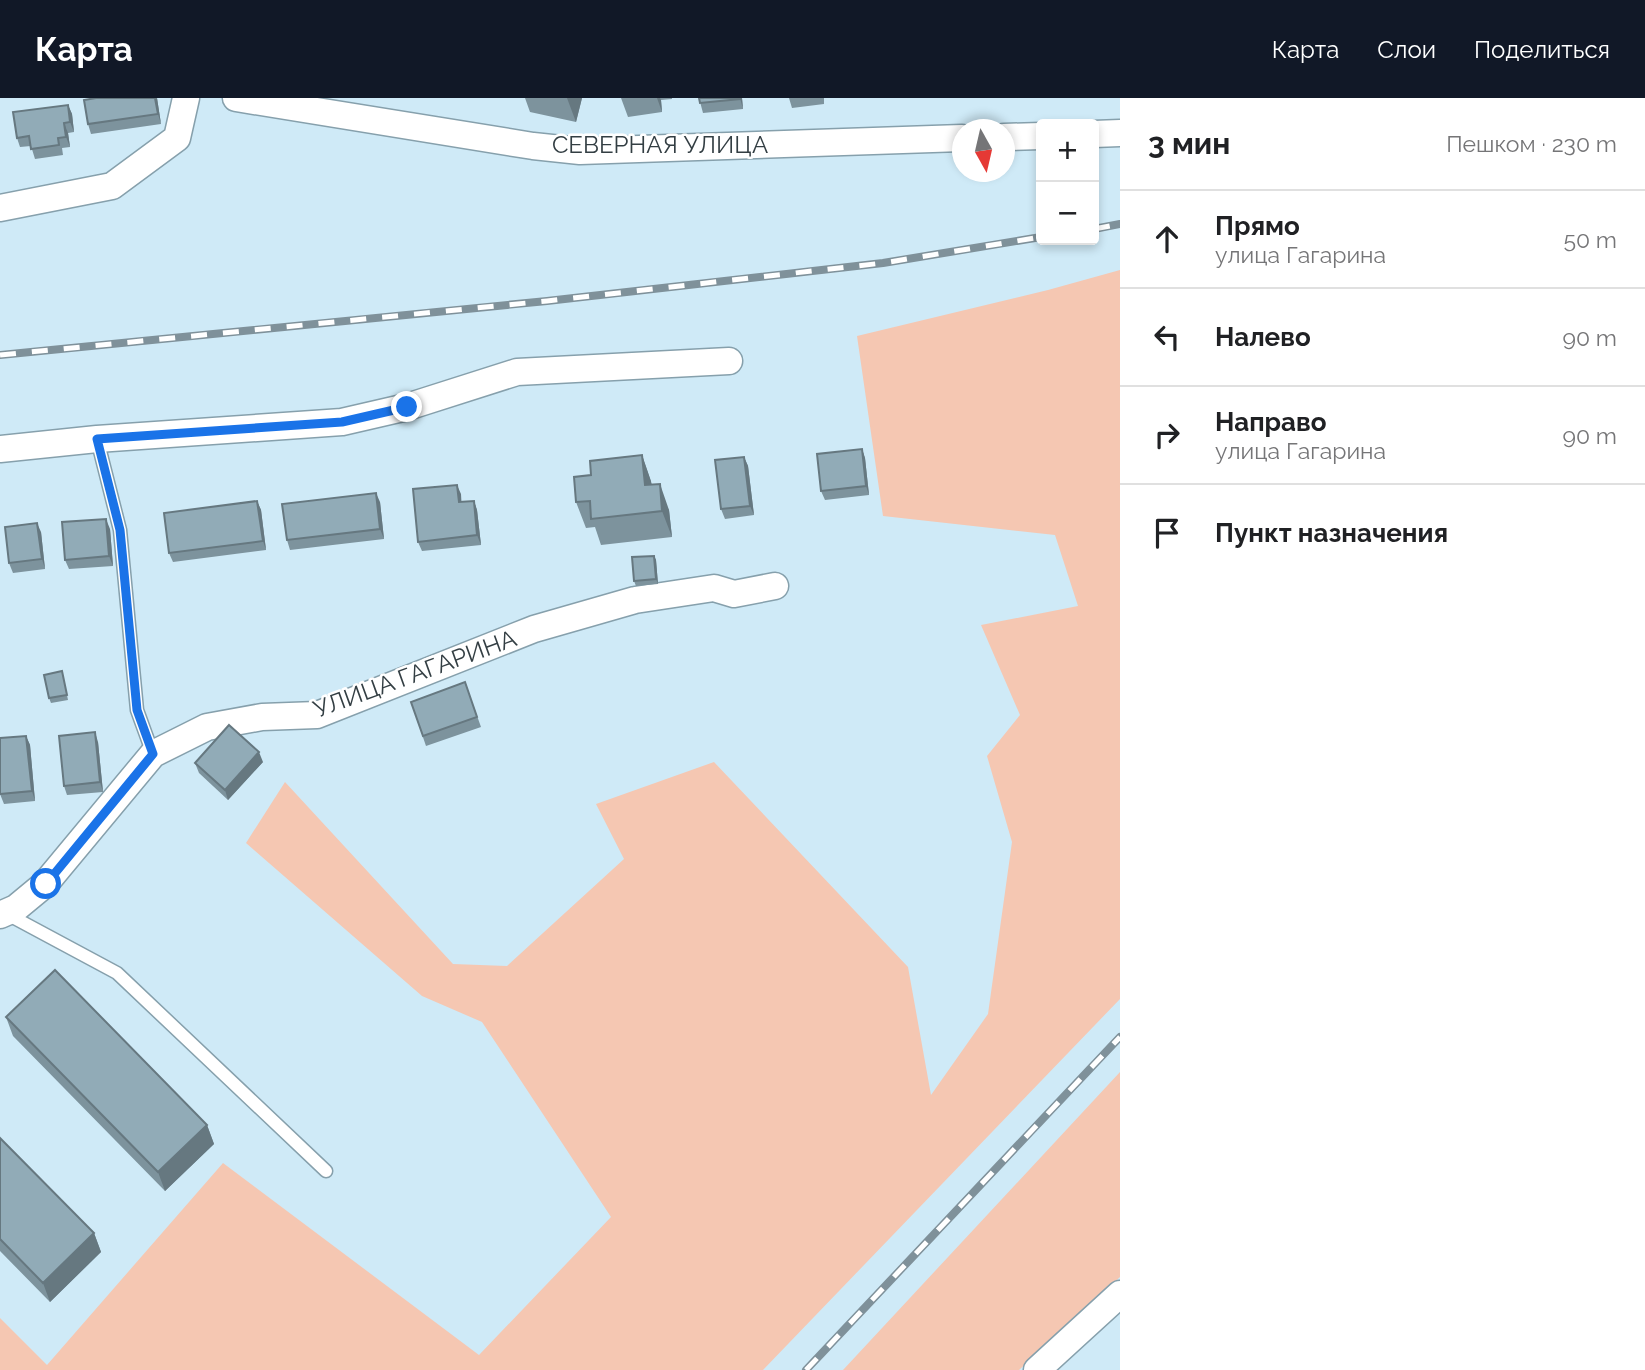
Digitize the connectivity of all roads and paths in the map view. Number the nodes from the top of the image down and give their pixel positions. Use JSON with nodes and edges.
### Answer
{"nodes":[{"id":1,"x":186,"y":98,"type":"edge"},
{"id":2,"x":236,"y":98,"type":"edge"},
{"id":3,"x":1120,"y":133,"type":"edge"},
{"id":4,"x":1099,"y":134,"type":"edge"},
{"id":5,"x":1036,"y":136,"type":"edge"},
{"id":6,"x":1015,"y":137,"type":"edge"},
{"id":7,"x":952,"y":138,"type":"edge"},
{"id":8,"x":0,"y":208,"type":"edge"},
{"id":9,"x":729,"y":361,"type":"dead end"},
{"id":10,"x":97,"y":439,"type":"junction"},
{"id":11,"x":0,"y":449,"type":"edge"},
{"id":12,"x":775,"y":586,"type":"dead end"},
{"id":13,"x":153,"y":754,"type":"junction"},
{"id":14,"x":3,"y":914,"type":"edge"},
{"id":15,"x":326,"y":1171,"type":"dead end"},
{"id":16,"x":1120,"y":1294,"type":"edge"},
{"id":17,"x":1037,"y":1370,"type":"edge"}],
"edges":[{"from":1,"to":8,"type":"street"},
{"from":2,"to":7,"type":"street","name":"СЕВЕРНАЯ УЛИЦА"},
{"from":3,"to":4,"type":"street"},
{"from":5,"to":6,"type":"street"},
{"from":9,"to":10,"type":"street"},
{"from":10,"to":11,"type":"street"},
{"from":10,"to":13,"type":"lane"},
{"from":12,"to":13,"type":"street","name":"УЛИЦА ГАГАРИНА"},
{"from":13,"to":14,"type":"street","name":"УЛИЦА ГАГАРИНА"},
{"from":14,"to":15,"type":"lane"},
{"from":16,"to":17,"type":"street"}]}
